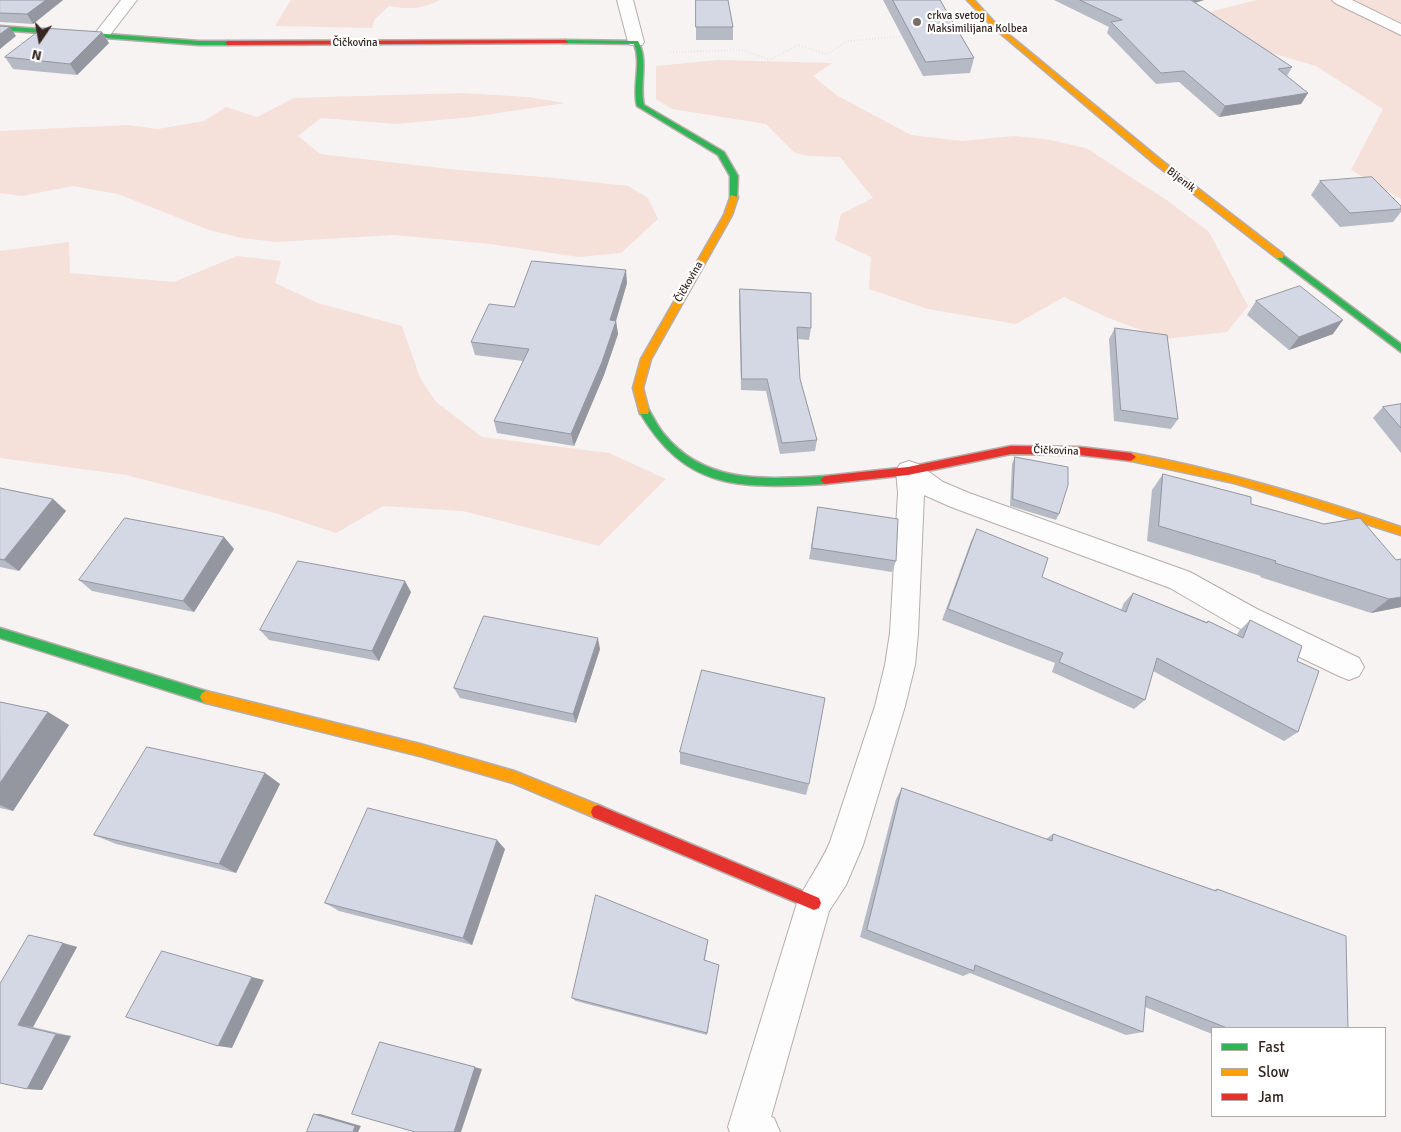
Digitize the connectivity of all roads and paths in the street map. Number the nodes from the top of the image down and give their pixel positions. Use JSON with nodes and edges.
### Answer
{"nodes":[{"id":1,"x":129,"y":0,"type":"edge"},
{"id":2,"x":625,"y":0,"type":"edge"},
{"id":3,"x":970,"y":0,"type":"edge"},
{"id":4,"x":1340,"y":0,"type":"edge"},
{"id":5,"x":0,"y":28,"type":"edge"},
{"id":6,"x":1401,"y":30,"type":"edge"},
{"id":7,"x":906,"y":36,"type":"edge"},
{"id":8,"x":100,"y":37,"type":"junction"},
{"id":9,"x":639,"y":48,"type":"junction"},
{"id":10,"x":1401,"y":349,"type":"edge"},
{"id":11,"x":909,"y":470,"type":"junction"},
{"id":12,"x":1401,"y":531,"type":"edge"},
{"id":13,"x":0,"y":633,"type":"edge"},
{"id":14,"x":1349,"y":667,"type":"dead end"},
{"id":15,"x":814,"y":904,"type":"junction"},
{"id":16,"x":754,"y":1129,"type":"edge"}],
"edges":[{"from":1,"to":8,"type":"street"},
{"from":2,"to":9,"type":"street"},
{"from":3,"to":10,"type":"street","name":"Bijenik"},
{"from":4,"to":6,"type":"street"},
{"from":5,"to":8,"type":"street","name":"Čičkovina"},
{"from":7,"to":9,"type":"path"},
{"from":8,"to":9,"type":"street","name":"Čičkovina"},
{"from":9,"to":11,"type":"street","name":"Čičkovina"},
{"from":11,"to":12,"type":"street","name":"Čičkovina"},
{"from":11,"to":14,"type":"street"},
{"from":11,"to":15,"type":"street"},
{"from":13,"to":15,"type":"street"},
{"from":15,"to":16,"type":"street"}]}
